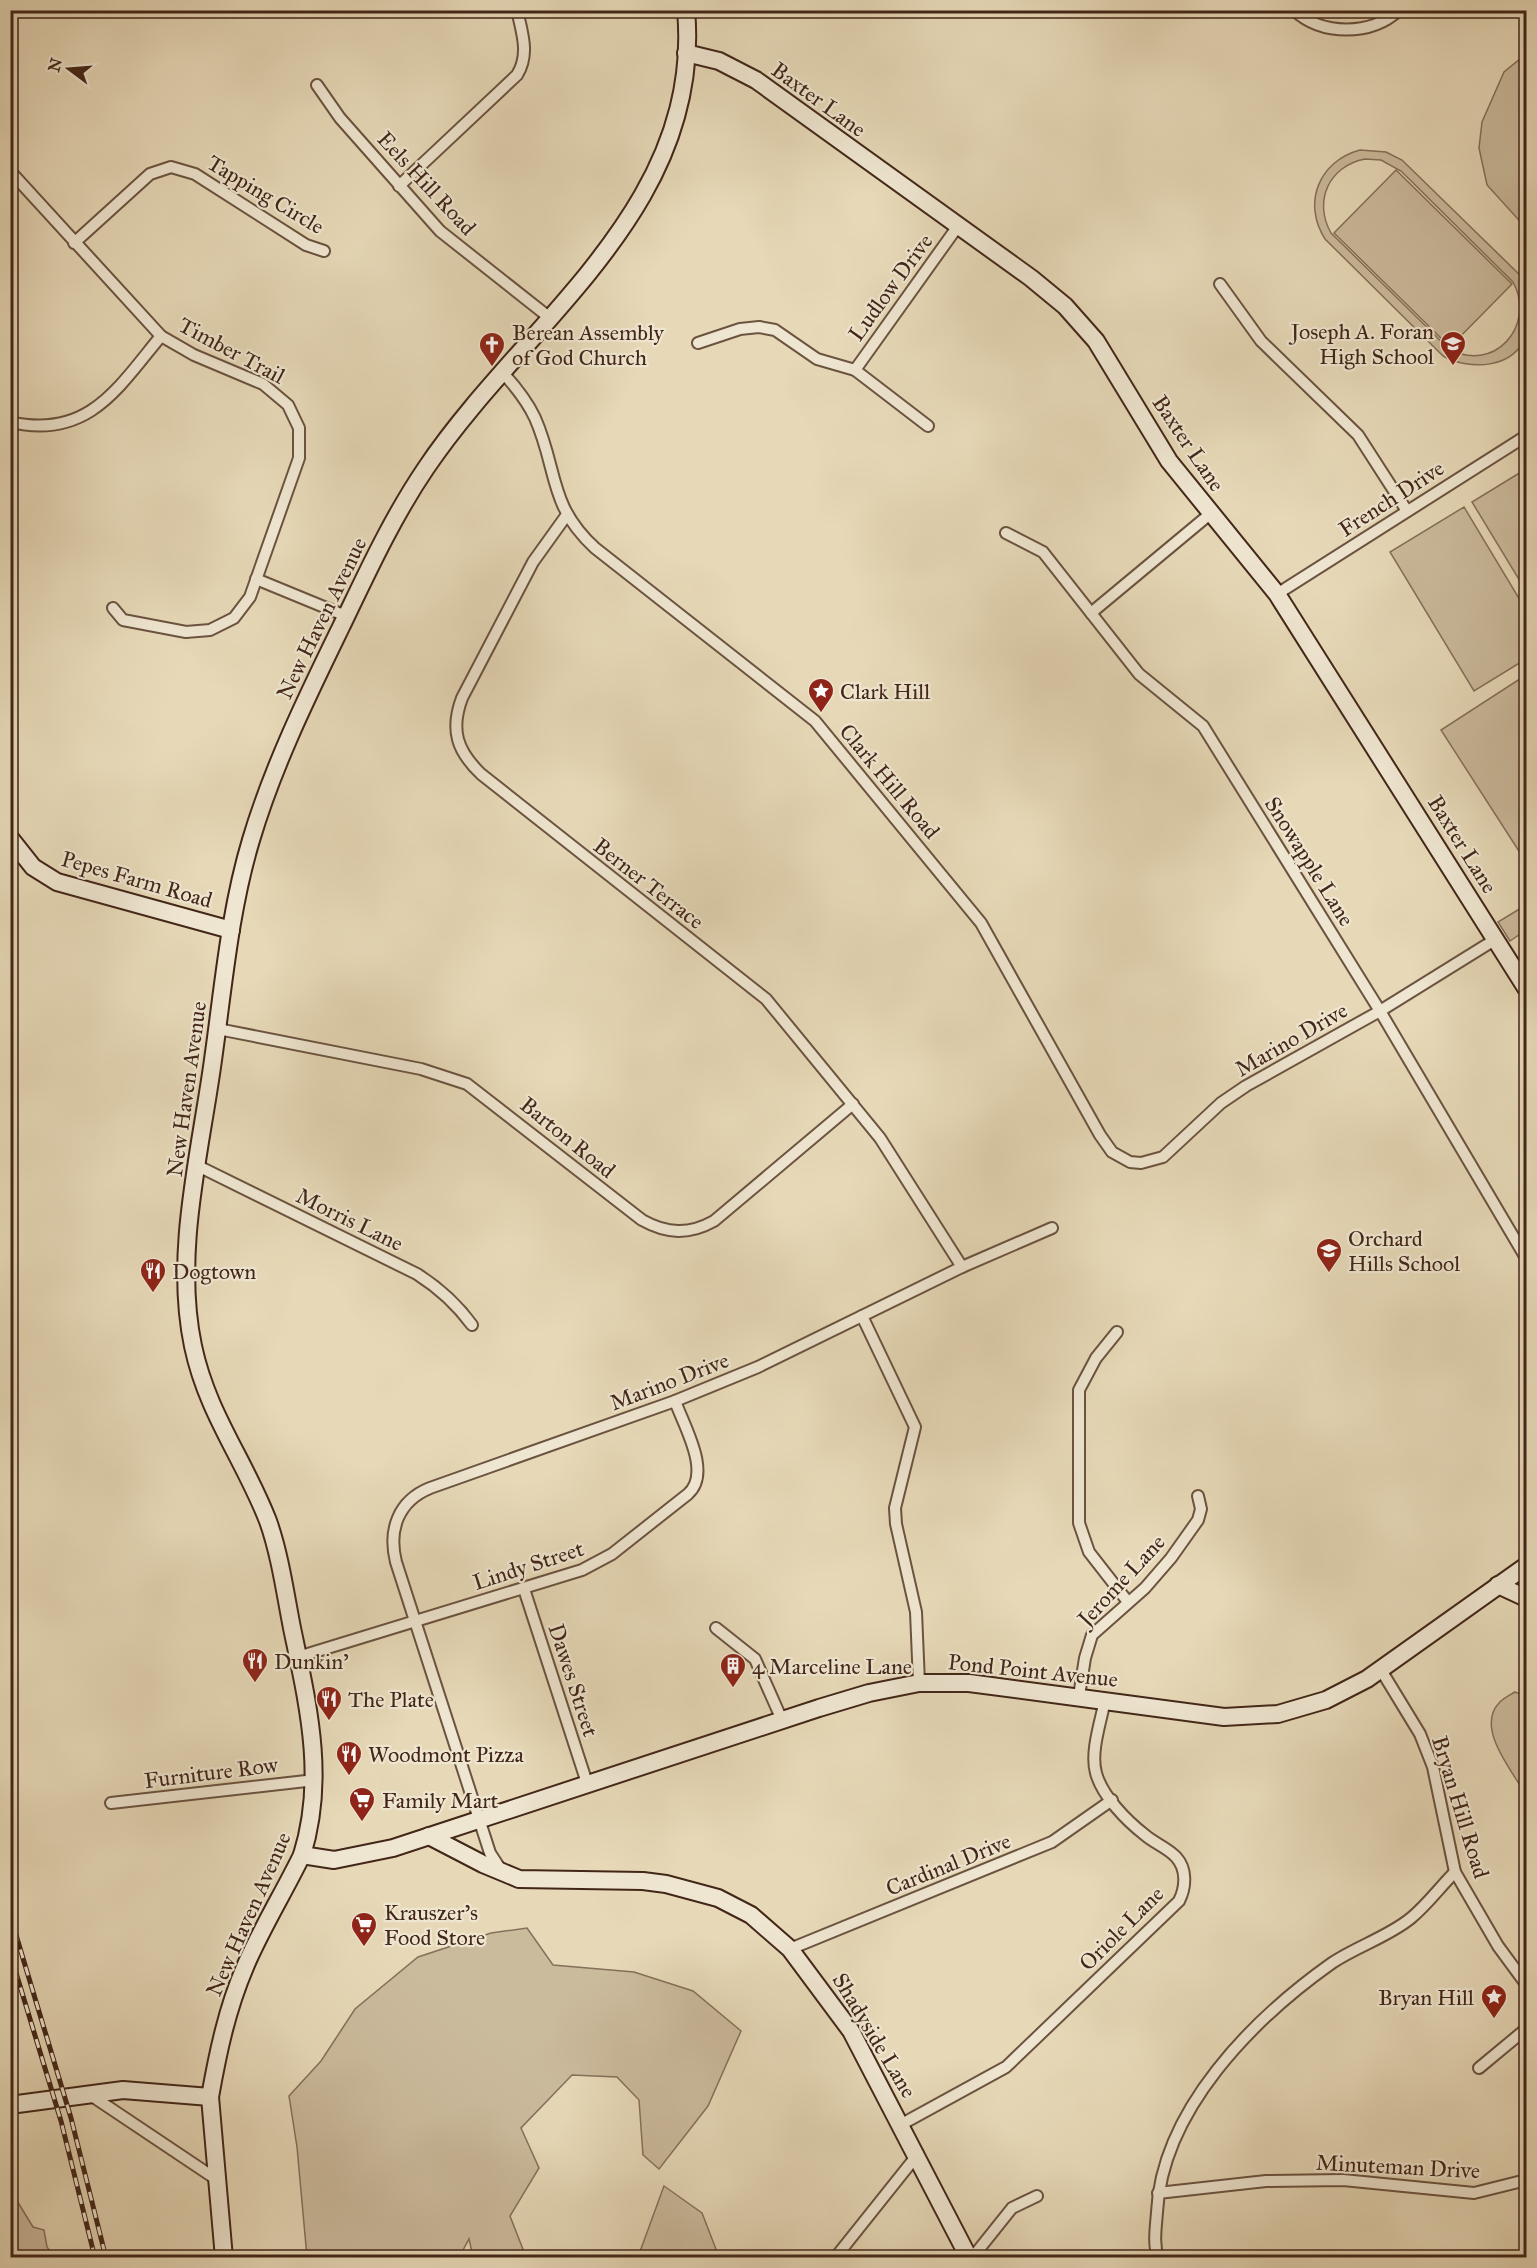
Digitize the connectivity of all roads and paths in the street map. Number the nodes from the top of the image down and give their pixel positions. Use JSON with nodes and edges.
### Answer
{"nodes":[{"id":1,"x":517,"y":10,"type":"edge"},
{"id":2,"x":686,"y":10,"type":"edge"},
{"id":3,"x":1294,"y":10,"type":"edge"},
{"id":4,"x":1399,"y":10,"type":"edge"},
{"id":5,"x":686,"y":53,"type":"junction"},
{"id":6,"x":317,"y":85,"type":"dead end"},
{"id":7,"x":10,"y":171,"type":"edge"},
{"id":8,"x":399,"y":186,"type":"junction"},
{"id":9,"x":958,"y":226,"type":"junction"},
{"id":10,"x":74,"y":243,"type":"junction"},
{"id":11,"x":324,"y":251,"type":"dead end"},
{"id":12,"x":1220,"y":284,"type":"dead end"},
{"id":13,"x":550,"y":318,"type":"junction"},
{"id":14,"x":161,"y":336,"type":"junction"},
{"id":15,"x":698,"y":343,"type":"dead end"},
{"id":16,"x":855,"y":370,"type":"junction"},
{"id":17,"x":502,"y":373,"type":"junction"},
{"id":18,"x":10,"y":422,"type":"edge"},
{"id":19,"x":928,"y":426,"type":"dead end"},
{"id":20,"x":1527,"y":436,"type":"edge"},
{"id":21,"x":1407,"y":511,"type":"junction"},
{"id":22,"x":1210,"y":514,"type":"junction"},
{"id":23,"x":566,"y":516,"type":"junction"},
{"id":24,"x":1006,"y":533,"type":"dead end"},
{"id":25,"x":256,"y":579,"type":"junction"},
{"id":26,"x":1277,"y":594,"type":"junction"},
{"id":27,"x":113,"y":608,"type":"dead end"},
{"id":28,"x":1091,"y":613,"type":"junction"},
{"id":29,"x":346,"y":616,"type":"junction"},
{"id":30,"x":10,"y":838,"type":"edge"},
{"id":31,"x":231,"y":930,"type":"junction"},
{"id":32,"x":1496,"y":939,"type":"junction"},
{"id":33,"x":1527,"y":988,"type":"edge"},
{"id":34,"x":1380,"y":1011,"type":"junction"},
{"id":35,"x":218,"y":1029,"type":"junction"},
{"id":36,"x":853,"y":1104,"type":"junction"},
{"id":37,"x":1112,"y":1152,"type":"joint"},
{"id":38,"x":198,"y":1166,"type":"junction"},
{"id":39,"x":1052,"y":1228,"type":"dead end"},
{"id":40,"x":1526,"y":1254,"type":"edge"},
{"id":41,"x":962,"y":1267,"type":"junction"},
{"id":42,"x":862,"y":1316,"type":"junction"},
{"id":43,"x":472,"y":1325,"type":"dead end"},
{"id":44,"x":1118,"y":1332,"type":"dead end"},
{"id":45,"x":675,"y":1401,"type":"junction"},
{"id":46,"x":1198,"y":1496,"type":"dead end"},
{"id":47,"x":1527,"y":1566,"type":"edge"},
{"id":48,"x":1498,"y":1585,"type":"junction"},
{"id":49,"x":524,"y":1589,"type":"junction"},
{"id":50,"x":1527,"y":1598,"type":"edge"},
{"id":51,"x":1128,"y":1602,"type":"junction"},
{"id":52,"x":416,"y":1620,"type":"junction"},
{"id":53,"x":716,"y":1628,"type":"dead end"},
{"id":54,"x":298,"y":1657,"type":"junction"},
{"id":55,"x":1381,"y":1670,"type":"junction"},
{"id":56,"x":919,"y":1683,"type":"junction"},
{"id":57,"x":1079,"y":1696,"type":"junction"},
{"id":58,"x":1105,"y":1700,"type":"junction"},
{"id":59,"x":782,"y":1720,"type":"junction"},
{"id":60,"x":315,"y":1780,"type":"junction"},
{"id":61,"x":587,"y":1783,"type":"junction"},
{"id":62,"x":1112,"y":1800,"type":"junction"},
{"id":63,"x":111,"y":1803,"type":"dead end"},
{"id":64,"x":479,"y":1819,"type":"junction"},
{"id":65,"x":429,"y":1836,"type":"junction"},
{"id":66,"x":302,"y":1856,"type":"junction"},
{"id":67,"x":1455,"y":1872,"type":"junction"},
{"id":68,"x":508,"y":1876,"type":"junction"},
{"id":69,"x":790,"y":1949,"type":"junction"},
{"id":70,"x":1527,"y":1984,"type":"edge"},
{"id":71,"x":1527,"y":2029,"type":"edge"},
{"id":72,"x":1479,"y":2068,"type":"dead end"},
{"id":73,"x":89,"y":2094,"type":"junction"},
{"id":74,"x":210,"y":2097,"type":"junction"},
{"id":75,"x":10,"y":2105,"type":"edge"},
{"id":76,"x":902,"y":2124,"type":"junction"},
{"id":77,"x":918,"y":2154,"type":"junction"},
{"id":78,"x":216,"y":2179,"type":"junction"},
{"id":79,"x":1527,"y":2180,"type":"edge"},
{"id":80,"x":1158,"y":2193,"type":"junction"},
{"id":81,"x":1037,"y":2196,"type":"dead end"},
{"id":82,"x":224,"y":2258,"type":"edge"},
{"id":83,"x":836,"y":2258,"type":"edge"},
{"id":84,"x":971,"y":2258,"type":"edge"},
{"id":85,"x":1158,"y":2258,"type":"edge"}],
"edges":[{"from":1,"to":8,"type":"street"},
{"from":2,"to":5,"type":"main road","name":"New Haven Avenue"},
{"from":3,"to":4,"type":"street"},
{"from":5,"to":9,"type":"main road","name":"Baxter Lane"},
{"from":5,"to":13,"type":"main road","name":"New Haven Avenue"},
{"from":6,"to":8,"type":"street","name":"Eels Hill Road"},
{"from":7,"to":10,"type":"street","name":"Timber Trail"},
{"from":8,"to":13,"type":"street","name":"Eels Hill Road"},
{"from":9,"to":16,"type":"street","name":"Ludlow Drive"},
{"from":9,"to":22,"type":"main road","name":"Baxter Lane"},
{"from":10,"to":11,"type":"street","name":"Tapping Circle"},
{"from":10,"to":14,"type":"street","name":"Timber Trail"},
{"from":12,"to":21,"type":"street"},
{"from":13,"to":17,"type":"main road","name":"New Haven Avenue"},
{"from":14,"to":18,"type":"street"},
{"from":14,"to":25,"type":"street","name":"Timber Trail"},
{"from":15,"to":16,"type":"street"},
{"from":16,"to":19,"type":"street"},
{"from":17,"to":23,"type":"street","name":"Clark Hill Road"},
{"from":17,"to":29,"type":"main road","name":"New Haven Avenue"},
{"from":20,"to":21,"type":"street","name":"French Drive"},
{"from":21,"to":26,"type":"street","name":"French Drive"},
{"from":22,"to":26,"type":"main road","name":"Baxter Lane"},
{"from":22,"to":28,"type":"street"},
{"from":23,"to":36,"type":"street","name":"Berner Terrace"},
{"from":23,"to":37,"type":"street","name":"Clark Hill Road"},
{"from":24,"to":28,"type":"street","name":"Snowapple Lane"},
{"from":25,"to":27,"type":"street","name":"Timber Trail"},
{"from":25,"to":29,"type":"street"},
{"from":26,"to":32,"type":"main road","name":"Baxter Lane"},
{"from":28,"to":34,"type":"street","name":"Snowapple Lane"},
{"from":29,"to":31,"type":"main road","name":"New Haven Avenue"},
{"from":30,"to":31,"type":"main road","name":"Pepes Farm Road"},
{"from":31,"to":35,"type":"main road","name":"New Haven Avenue"},
{"from":32,"to":33,"type":"main road","name":"Baxter Lane"},
{"from":32,"to":34,"type":"street","name":"Marino Drive"},
{"from":34,"to":37,"type":"street","name":"Marino Drive"},
{"from":34,"to":40,"type":"street","name":"Snowapple Lane"},
{"from":35,"to":36,"type":"street","name":"Barton Road"},
{"from":35,"to":38,"type":"main road","name":"New Haven Avenue"},
{"from":36,"to":41,"type":"street","name":"Berner Terrace"},
{"from":38,"to":43,"type":"street","name":"Morris Lane"},
{"from":38,"to":54,"type":"main road","name":"New Haven Avenue"},
{"from":39,"to":41,"type":"street","name":"Marino Drive"},
{"from":41,"to":42,"type":"street","name":"Marino Drive"},
{"from":42,"to":45,"type":"street","name":"Marino Drive"},
{"from":42,"to":56,"type":"street"},
{"from":44,"to":51,"type":"street"},
{"from":45,"to":49,"type":"street","name":"Lindy Street"},
{"from":45,"to":52,"type":"street","name":"Marino Drive"},
{"from":46,"to":51,"type":"street","name":"Jerome Lane"},
{"from":47,"to":48,"type":"main road","name":"Pond Point Avenue"},
{"from":48,"to":50,"type":"main road"},
{"from":48,"to":55,"type":"main road","name":"Pond Point Avenue"},
{"from":49,"to":52,"type":"street","name":"Lindy Street"},
{"from":49,"to":61,"type":"street","name":"Dawes Street"},
{"from":51,"to":57,"type":"street","name":"Jerome Lane"},
{"from":52,"to":54,"type":"street","name":"Lindy Street"},
{"from":52,"to":64,"type":"street","name":"Marino Drive"},
{"from":53,"to":59,"type":"street"},
{"from":54,"to":60,"type":"main road","name":"New Haven Avenue"},
{"from":55,"to":58,"type":"main road","name":"Pond Point Avenue"},
{"from":55,"to":67,"type":"street","name":"Bryan Hill Road"},
{"from":56,"to":57,"type":"main road","name":"Pond Point Avenue"},
{"from":56,"to":59,"type":"main road","name":"Pond Point Avenue"},
{"from":57,"to":58,"type":"main road","name":"Pond Point Avenue"},
{"from":58,"to":62,"type":"street","name":"Oriole Lane"},
{"from":59,"to":61,"type":"main road","name":"Pond Point Avenue"},
{"from":60,"to":63,"type":"street","name":"Furniture Row"},
{"from":60,"to":66,"type":"main road","name":"New Haven Avenue"},
{"from":61,"to":64,"type":"main road","name":"Pond Point Avenue"},
{"from":62,"to":69,"type":"street","name":"Cardinal Drive"},
{"from":62,"to":76,"type":"street","name":"Oriole Lane"},
{"from":64,"to":65,"type":"main road","name":"Pond Point Avenue"},
{"from":64,"to":68,"type":"street"},
{"from":65,"to":66,"type":"main road","name":"Pond Point Avenue"},
{"from":65,"to":68,"type":"main road","name":"Shadyside Lane"},
{"from":66,"to":74,"type":"main road","name":"New Haven Avenue"},
{"from":67,"to":70,"type":"street","name":"Bryan Hill Road"},
{"from":67,"to":80,"type":"street"},
{"from":68,"to":69,"type":"main road","name":"Shadyside Lane"},
{"from":69,"to":76,"type":"main road","name":"Shadyside Lane"},
{"from":71,"to":72,"type":"street"},
{"from":73,"to":74,"type":"main road"},
{"from":73,"to":75,"type":"main road"},
{"from":73,"to":78,"type":"street"},
{"from":74,"to":78,"type":"main road","name":"New Haven Avenue"},
{"from":76,"to":77,"type":"main road","name":"Shadyside Lane"},
{"from":77,"to":83,"type":"street"},
{"from":77,"to":84,"type":"main road","name":"Shadyside Lane"},
{"from":78,"to":82,"type":"main road","name":"New Haven Avenue"},
{"from":79,"to":80,"type":"street","name":"Minuteman Drive"},
{"from":80,"to":85,"type":"street"},
{"from":81,"to":84,"type":"street"}]}
